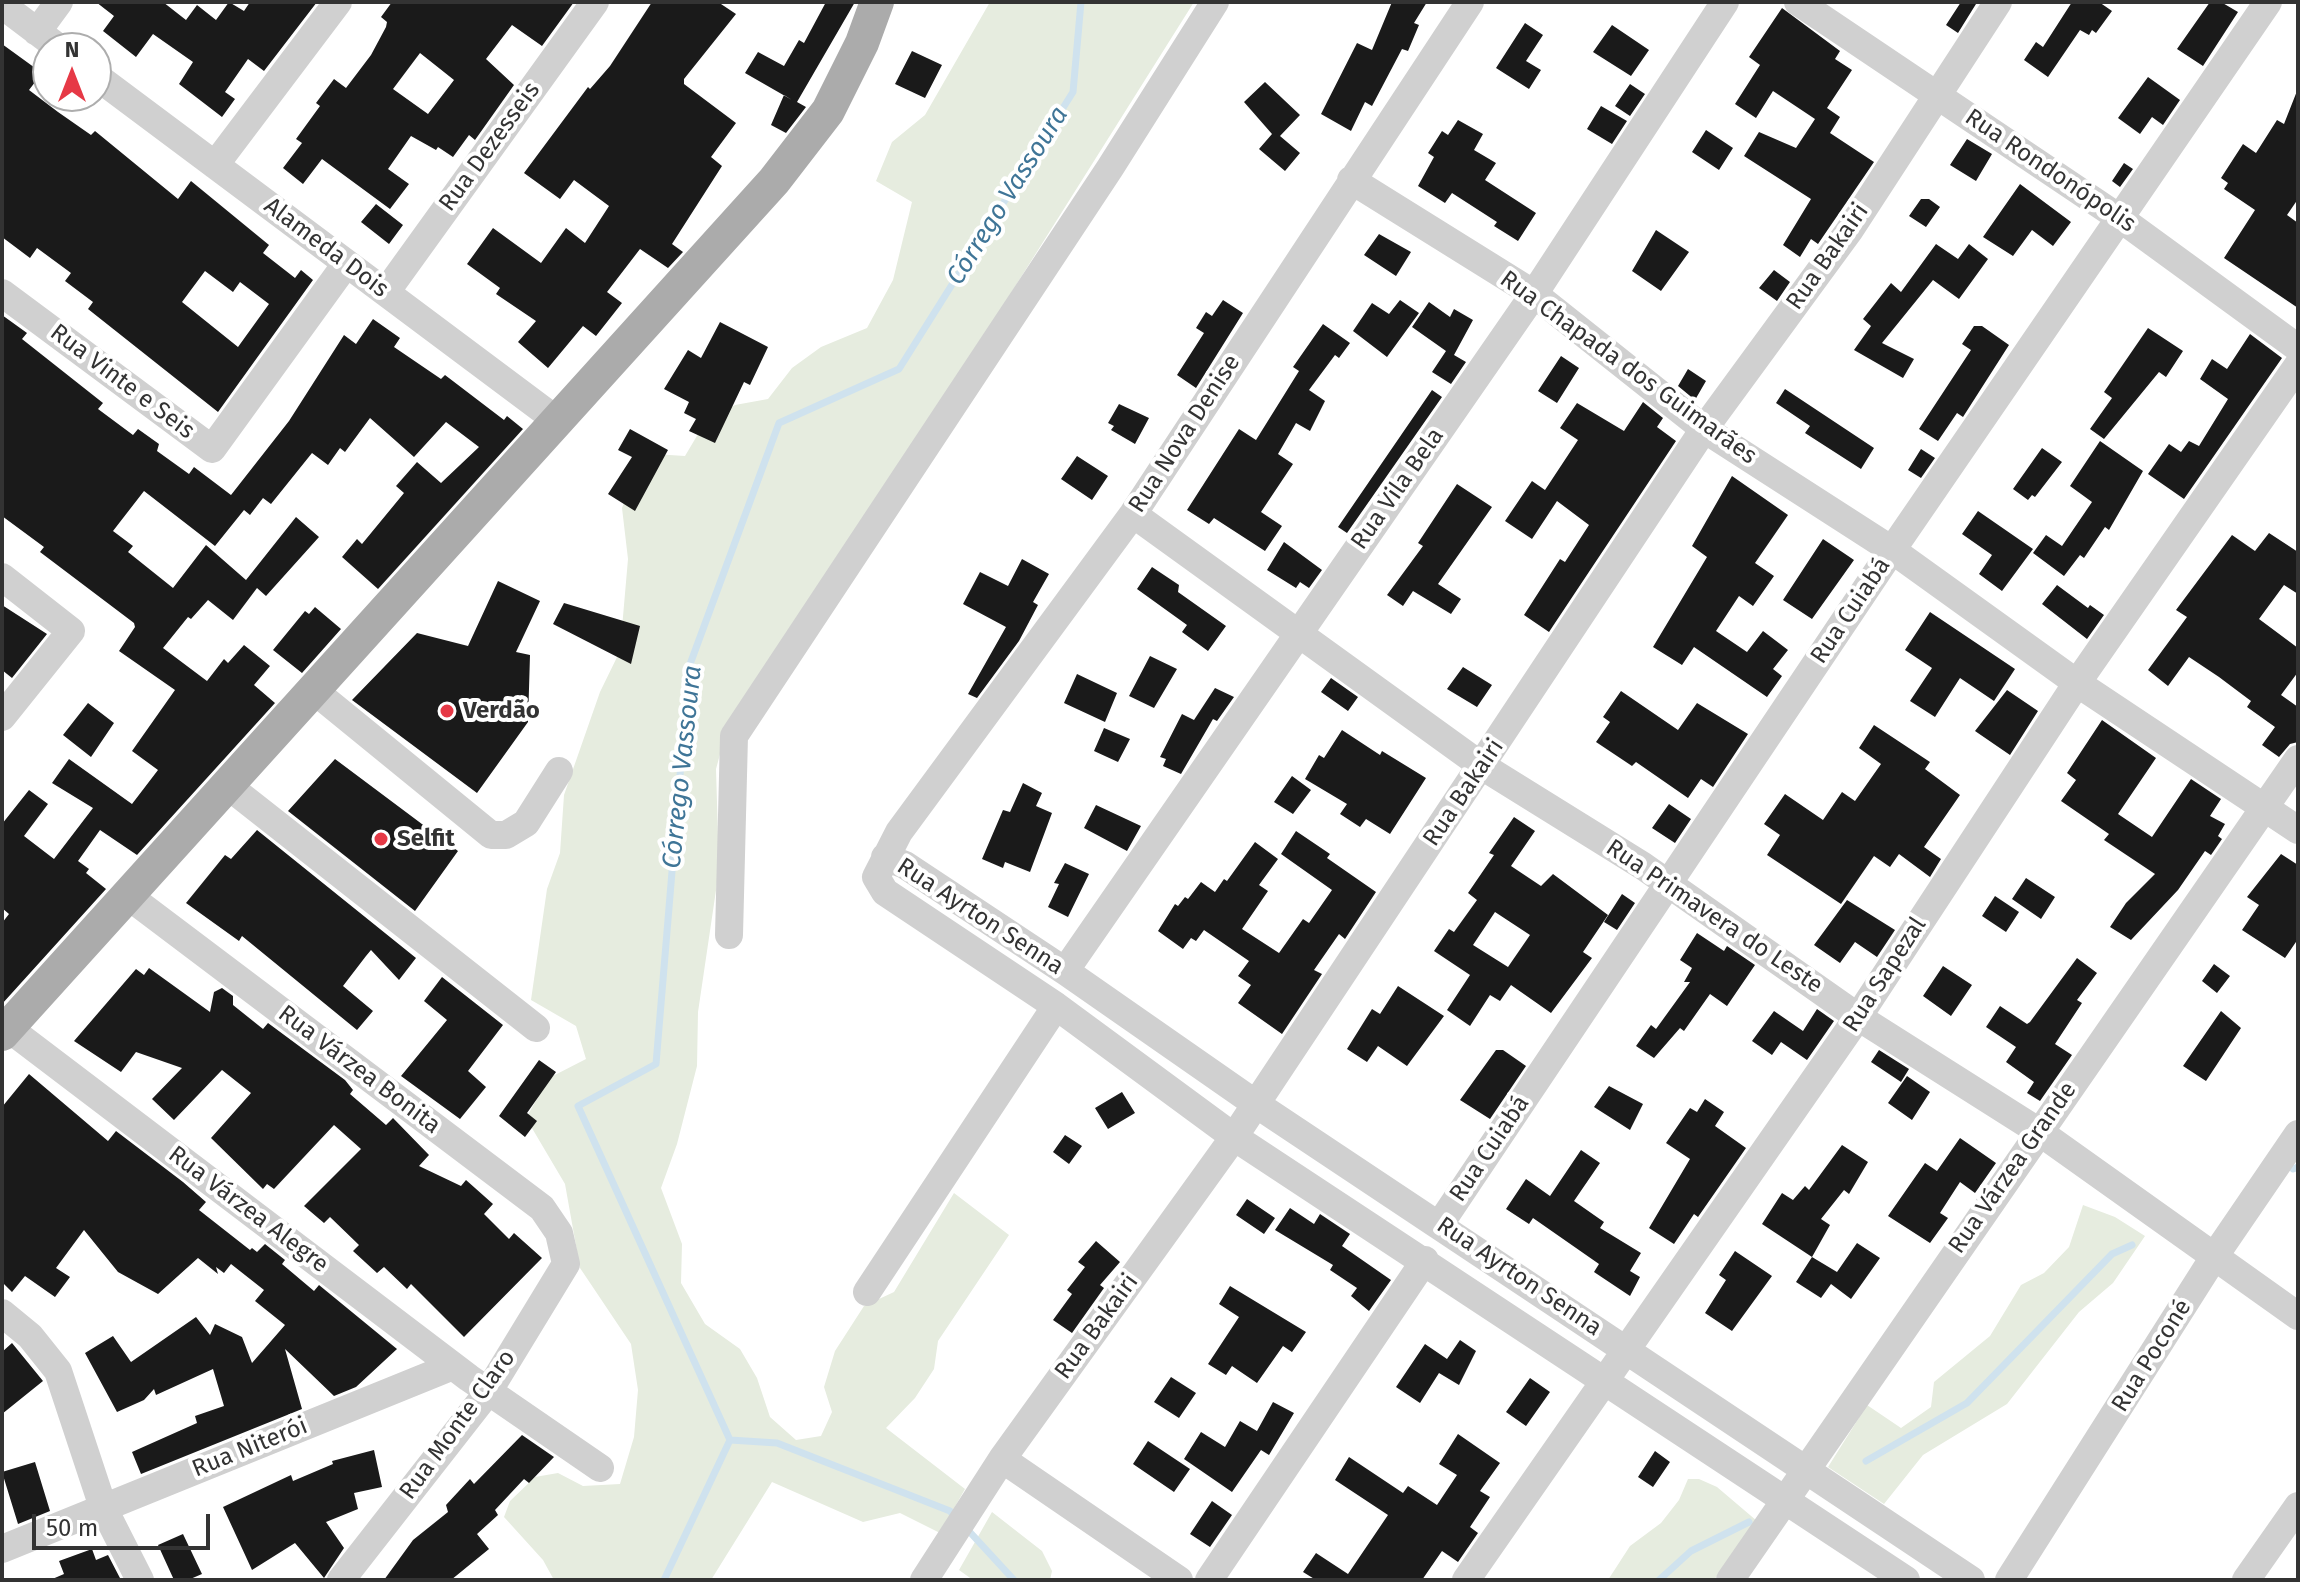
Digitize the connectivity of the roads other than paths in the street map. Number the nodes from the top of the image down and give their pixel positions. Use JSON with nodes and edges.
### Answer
{"nodes":[{"id":1,"x":59,"y":2,"type":"edge"},
{"id":2,"x":338,"y":2,"type":"edge"},
{"id":3,"x":595,"y":2,"type":"edge"},
{"id":4,"x":877,"y":2,"type":"edge"},
{"id":5,"x":1215,"y":2,"type":"edge"},
{"id":6,"x":1470,"y":2,"type":"edge"},
{"id":7,"x":1725,"y":2,"type":"edge"},
{"id":8,"x":1798,"y":2,"type":"edge"},
{"id":9,"x":1998,"y":2,"type":"edge"},
{"id":10,"x":2268,"y":2,"type":"edge"},
{"id":11,"x":2,"y":5,"type":"edge"},
{"id":12,"x":37,"y":32,"type":"edge"},
{"id":13,"x":50,"y":32,"type":"edge"},
{"id":14,"x":112,"y":88,"type":"edge"},
{"id":15,"x":1935,"y":93,"type":"junction"},
{"id":16,"x":215,"y":165,"type":"junction"},
{"id":17,"x":1351,"y":180,"type":"junction"},
{"id":18,"x":2121,"y":219,"type":"junction"},
{"id":19,"x":346,"y":264,"type":"junction"},
{"id":20,"x":386,"y":292,"type":"junction"},
{"id":21,"x":2,"y":293,"type":"edge"},
{"id":22,"x":1534,"y":294,"type":"junction"},
{"id":23,"x":2298,"y":348,"type":"edge"},
{"id":24,"x":2298,"y":365,"type":"edge"},
{"id":25,"x":555,"y":419,"type":"junction"},
{"id":26,"x":1704,"y":429,"type":"junction"},
{"id":27,"x":1133,"y":514,"type":"junction"},
{"id":28,"x":1892,"y":550,"type":"junction"},
{"id":29,"x":2,"y":577,"type":"edge"},
{"id":30,"x":1299,"y":631,"type":"junction"},
{"id":31,"x":2077,"y":683,"type":"junction"},
{"id":32,"x":312,"y":689,"type":"junction"},
{"id":33,"x":2,"y":717,"type":"edge"},
{"id":34,"x":2298,"y":759,"type":"edge"},
{"id":35,"x":1482,"y":766,"type":"junction"},
{"id":36,"x":559,"y":771,"type":"dead end"},
{"id":37,"x":227,"y":785,"type":"junction"},
{"id":38,"x":2264,"y":807,"type":"junction"},
{"id":39,"x":2298,"y":830,"type":"edge"},
{"id":40,"x":885,"y":857,"type":"junction"},
{"id":41,"x":1669,"y":885,"type":"junction"},
{"id":42,"x":127,"y":895,"type":"junction"},
{"id":43,"x":729,"y":935,"type":"dead end"},
{"id":44,"x":1065,"y":971,"type":"junction"},
{"id":45,"x":1056,"y":1006,"type":"junction"},
{"id":46,"x":1858,"y":1017,"type":"junction"},
{"id":47,"x":536,"y":1028,"type":"dead end"},
{"id":48,"x":5,"y":1031,"type":"edge"},
{"id":49,"x":1256,"y":1104,"type":"junction"},
{"id":50,"x":2038,"y":1131,"type":"junction"},
{"id":51,"x":2298,"y":1134,"type":"edge"},
{"id":52,"x":1234,"y":1137,"type":"junction"},
{"id":53,"x":1440,"y":1224,"type":"junction"},
{"id":54,"x":2214,"y":1257,"type":"junction"},
{"id":55,"x":1425,"y":1260,"type":"junction"},
{"id":56,"x":566,"y":1264,"type":"joint"},
{"id":57,"x":867,"y":1292,"type":"dead end"},
{"id":58,"x":2,"y":1313,"type":"edge"},
{"id":59,"x":2298,"y":1316,"type":"edge"},
{"id":60,"x":1628,"y":1349,"type":"junction"},
{"id":61,"x":453,"y":1366,"type":"junction"},
{"id":62,"x":1607,"y":1380,"type":"junction"},
{"id":63,"x":488,"y":1392,"type":"junction"},
{"id":64,"x":1002,"y":1459,"type":"junction"},
{"id":65,"x":600,"y":1468,"type":"dead end"},
{"id":66,"x":1806,"y":1471,"type":"junction"},
{"id":67,"x":1785,"y":1500,"type":"junction"},
{"id":68,"x":2298,"y":1506,"type":"edge"},
{"id":69,"x":103,"y":1507,"type":"junction"},
{"id":70,"x":2,"y":1549,"type":"edge"},
{"id":71,"x":346,"y":1578,"type":"edge"},
{"id":72,"x":140,"y":1580,"type":"edge"},
{"id":73,"x":924,"y":1580,"type":"edge"},
{"id":74,"x":1179,"y":1580,"type":"edge"},
{"id":75,"x":1209,"y":1580,"type":"edge"},
{"id":76,"x":1466,"y":1580,"type":"edge"},
{"id":77,"x":1730,"y":1580,"type":"edge"},
{"id":78,"x":1906,"y":1580,"type":"edge"},
{"id":79,"x":1971,"y":1580,"type":"edge"},
{"id":80,"x":2009,"y":1580,"type":"edge"},
{"id":81,"x":2246,"y":1580,"type":"edge"}],
"edges":[{"from":1,"to":13,"type":"street"},
{"from":2,"to":16,"type":"street"},
{"from":3,"to":20,"type":"street","name":"Rua Dezesseis"},
{"from":4,"to":25,"type":"main road"},
{"from":5,"to":43,"type":"street"},
{"from":6,"to":17,"type":"street","name":"Rua Nova Denise"},
{"from":7,"to":22,"type":"street","name":"Rua Vila Bela"},
{"from":8,"to":15,"type":"street","name":"Rua Rondonópolis"},
{"from":9,"to":15,"type":"street","name":"Rua Bakairi"},
{"from":10,"to":18,"type":"street","name":"Rua Cuiabá"},
{"from":11,"to":12,"type":"street"},
{"from":14,"to":16,"type":"street","name":"Alameda Dois"},
{"from":15,"to":18,"type":"street","name":"Rua Rondonópolis"},
{"from":15,"to":26,"type":"street","name":"Rua Bakairi"},
{"from":16,"to":19,"type":"street","name":"Alameda Dois"},
{"from":17,"to":22,"type":"street","name":"Rua Chapada dos Guimarães"},
{"from":17,"to":27,"type":"street","name":"Rua Nova Denise"},
{"from":18,"to":23,"type":"street","name":"Rua Rondonópolis"},
{"from":18,"to":28,"type":"street","name":"Rua Cuiabá"},
{"from":19,"to":20,"type":"street","name":"Alameda Dois"},
{"from":19,"to":21,"type":"street","name":"Rua Vinte e Seis"},
{"from":20,"to":25,"type":"street","name":"Alameda Dois"},
{"from":22,"to":26,"type":"street","name":"Rua Chapada dos Guimarães"},
{"from":22,"to":30,"type":"street","name":"Rua Vila Bela"},
{"from":24,"to":31,"type":"street","name":"Rua Sapezal"},
{"from":25,"to":32,"type":"main road"},
{"from":26,"to":28,"type":"street","name":"Rua Chapada dos Guimarães"},
{"from":26,"to":35,"type":"street","name":"Rua Bakairi"},
{"from":27,"to":30,"type":"street","name":"Rua Primavera do Leste"},
{"from":27,"to":40,"type":"street","name":"Rua Nova Denise"},
{"from":28,"to":31,"type":"street","name":"Rua Chapada dos Guimarães"},
{"from":28,"to":41,"type":"street","name":"Rua Cuiabá"},
{"from":29,"to":33,"type":"street"},
{"from":30,"to":35,"type":"street","name":"Rua Primavera do Leste"},
{"from":30,"to":44,"type":"street","name":"Rua Vila Bela"},
{"from":31,"to":38,"type":"street","name":"Rua Chapada dos Guimarães"},
{"from":31,"to":46,"type":"street","name":"Rua Sapezal"},
{"from":32,"to":36,"type":"street"},
{"from":32,"to":37,"type":"main road"},
{"from":34,"to":38,"type":"street","name":"Rua Várzea Grande"},
{"from":35,"to":41,"type":"street","name":"Rua Primavera do Leste"},
{"from":35,"to":49,"type":"street","name":"Rua Bakairi"},
{"from":37,"to":42,"type":"main road"},
{"from":37,"to":47,"type":"street"},
{"from":38,"to":39,"type":"street","name":"Rua Chapada dos Guimarães"},
{"from":38,"to":50,"type":"street","name":"Rua Várzea Grande"},
{"from":40,"to":44,"type":"street","name":"Rua Ayrton Senna"},
{"from":40,"to":45,"type":"street","name":"Rua Ayrton Senna"},
{"from":41,"to":46,"type":"street","name":"Rua Primavera do Leste"},
{"from":41,"to":53,"type":"street","name":"Rua Cuiabá"},
{"from":42,"to":48,"type":"main road"},
{"from":42,"to":56,"type":"street","name":"Rua Várzea Bonita"},
{"from":44,"to":49,"type":"street","name":"Rua Ayrton Senna"},
{"from":45,"to":52,"type":"street","name":"Rua Ayrton Senna"},
{"from":45,"to":57,"type":"street"},
{"from":46,"to":50,"type":"street","name":"Rua Primavera do Leste"},
{"from":46,"to":60,"type":"street","name":"Rua Sapezal"},
{"from":48,"to":61,"type":"street","name":"Rua Várzea Alegre"},
{"from":49,"to":52,"type":"street","name":"Rua Bakairi"},
{"from":49,"to":53,"type":"street","name":"Rua Ayrton Senna"},
{"from":50,"to":54,"type":"street","name":"Rua Primavera do Leste"},
{"from":50,"to":66,"type":"street","name":"Rua Várzea Grande"},
{"from":51,"to":54,"type":"street","name":"Rua Poconé"},
{"from":52,"to":55,"type":"street","name":"Rua Ayrton Senna"},
{"from":52,"to":64,"type":"street","name":"Rua Bakairi"},
{"from":53,"to":60,"type":"street","name":"Rua Ayrton Senna"},
{"from":54,"to":59,"type":"street","name":"Rua Primavera do Leste"},
{"from":54,"to":80,"type":"street","name":"Rua Poconé"},
{"from":55,"to":62,"type":"street","name":"Rua Ayrton Senna"},
{"from":55,"to":75,"type":"street"},
{"from":56,"to":63,"type":"street","name":"Rua Monte Claro"},
{"from":58,"to":69,"type":"street"},
{"from":60,"to":62,"type":"street","name":"Rua Sapezal"},
{"from":60,"to":66,"type":"street","name":"Rua Ayrton Senna"},
{"from":61,"to":63,"type":"street","name":"Rua Várzea Alegre"},
{"from":61,"to":69,"type":"street","name":"Rua Niterói"},
{"from":62,"to":67,"type":"street","name":"Rua Ayrton Senna"},
{"from":62,"to":76,"type":"street","name":"Rua Sapezal"},
{"from":63,"to":65,"type":"street","name":"Rua Várzea Alegre"},
{"from":63,"to":71,"type":"street","name":"Rua Monte Claro"},
{"from":64,"to":73,"type":"street","name":"Rua Bakairi"},
{"from":64,"to":74,"type":"street"},
{"from":66,"to":67,"type":"street","name":"Rua Várzea Grande"},
{"from":66,"to":79,"type":"street","name":"Rua Ayrton Senna"},
{"from":67,"to":77,"type":"street","name":"Rua Várzea Grande"},
{"from":67,"to":78,"type":"street","name":"Rua Ayrton Senna"},
{"from":68,"to":81,"type":"street"},
{"from":69,"to":70,"type":"street","name":"Rua Niterói"},
{"from":69,"to":72,"type":"street"}]}
